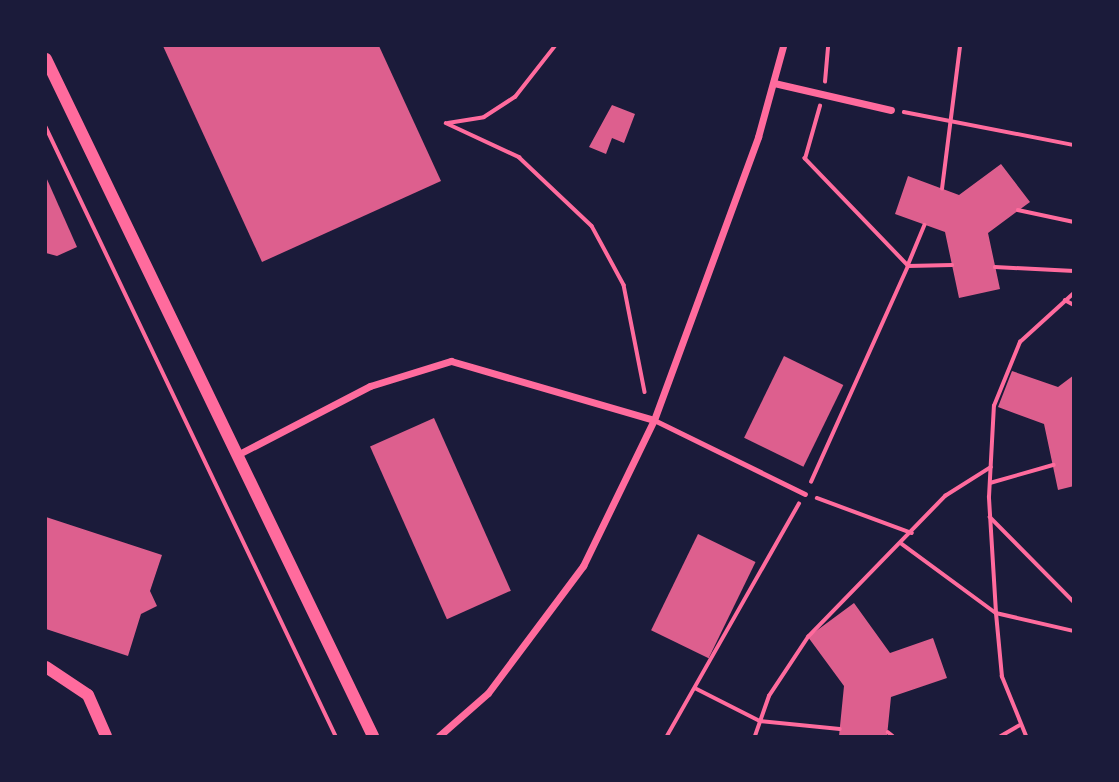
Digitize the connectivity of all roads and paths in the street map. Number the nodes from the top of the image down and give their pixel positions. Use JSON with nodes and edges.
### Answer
{"nodes":[{"id":1,"x":555,"y":46,"type":"edge"},
{"id":2,"x":783,"y":46,"type":"edge"},
{"id":3,"x":828,"y":46,"type":"edge"},
{"id":4,"x":960,"y":46,"type":"edge"},
{"id":5,"x":46,"y":59,"type":"edge"},
{"id":6,"x":774,"y":83,"type":"junction"},
{"id":7,"x":824,"y":94,"type":"junction"},
{"id":8,"x":891,"y":110,"type":"joint"},
{"id":9,"x":953,"y":122,"type":"junction"},
{"id":10,"x":46,"y":127,"type":"edge"},
{"id":11,"x":1073,"y":145,"type":"edge"},
{"id":12,"x":942,"y":189,"type":"dead end"},
{"id":13,"x":1018,"y":210,"type":"dead end"},
{"id":14,"x":1073,"y":222,"type":"edge"},
{"id":15,"x":925,"y":225,"type":"dead end"},
{"id":16,"x":952,"y":265,"type":"dead end"},
{"id":17,"x":908,"y":266,"type":"junction"},
{"id":18,"x":995,"y":267,"type":"dead end"},
{"id":19,"x":1073,"y":271,"type":"edge"},
{"id":20,"x":1073,"y":293,"type":"edge"},
{"id":21,"x":1065,"y":300,"type":"junction"},
{"id":22,"x":1073,"y":305,"type":"edge"},
{"id":23,"x":645,"y":393,"type":"dead end"},
{"id":24,"x":654,"y":420,"type":"junction"},
{"id":25,"x":237,"y":455,"type":"junction"},
{"id":26,"x":1053,"y":465,"type":"dead end"},
{"id":27,"x":991,"y":467,"type":"junction"},
{"id":28,"x":990,"y":483,"type":"junction"},
{"id":29,"x":805,"y":494,"type":"junction"},
{"id":30,"x":990,"y":517,"type":"junction"},
{"id":31,"x":912,"y":533,"type":"junction"},
{"id":32,"x":902,"y":544,"type":"junction"},
{"id":33,"x":1073,"y":602,"type":"edge"},
{"id":34,"x":996,"y":613,"type":"junction"},
{"id":35,"x":1073,"y":631,"type":"edge"},
{"id":36,"x":46,"y":667,"type":"edge"},
{"id":37,"x":695,"y":688,"type":"junction"},
{"id":38,"x":760,"y":722,"type":"junction"},
{"id":39,"x":1021,"y":724,"type":"junction"},
{"id":40,"x":840,"y":729,"type":"dead end"},
{"id":41,"x":888,"y":732,"type":"dead end"},
{"id":42,"x":106,"y":737,"type":"edge"},
{"id":43,"x":336,"y":737,"type":"edge"},
{"id":44,"x":373,"y":737,"type":"edge"},
{"id":45,"x":439,"y":737,"type":"edge"},
{"id":46,"x":667,"y":737,"type":"edge"},
{"id":47,"x":755,"y":737,"type":"edge"},
{"id":48,"x":893,"y":737,"type":"edge"},
{"id":49,"x":1001,"y":737,"type":"edge"},
{"id":50,"x":1026,"y":737,"type":"edge"}],
"edges":[{"from":1,"to":23,"type":"path"},
{"from":2,"to":6,"type":"street"},
{"from":3,"to":7,"type":"path"},
{"from":4,"to":9,"type":"path"},
{"from":5,"to":25,"type":"street"},
{"from":6,"to":7,"type":"street"},
{"from":6,"to":24,"type":"street"},
{"from":7,"to":8,"type":"street"},
{"from":7,"to":17,"type":"path"},
{"from":8,"to":9,"type":"path"},
{"from":9,"to":11,"type":"path"},
{"from":9,"to":12,"type":"path"},
{"from":10,"to":43,"type":"path"},
{"from":13,"to":14,"type":"path"},
{"from":15,"to":17,"type":"path"},
{"from":16,"to":17,"type":"path"},
{"from":17,"to":29,"type":"path"},
{"from":18,"to":19,"type":"path"},
{"from":20,"to":21,"type":"path"},
{"from":21,"to":22,"type":"path"},
{"from":21,"to":27,"type":"path"},
{"from":24,"to":25,"type":"street"},
{"from":24,"to":29,"type":"lane"},
{"from":24,"to":45,"type":"street"},
{"from":25,"to":44,"type":"street"},
{"from":26,"to":28,"type":"path"},
{"from":27,"to":28,"type":"path"},
{"from":27,"to":31,"type":"path"},
{"from":28,"to":30,"type":"path"},
{"from":29,"to":31,"type":"path"},
{"from":29,"to":37,"type":"path"},
{"from":30,"to":33,"type":"path"},
{"from":30,"to":34,"type":"path"},
{"from":31,"to":32,"type":"path"},
{"from":32,"to":34,"type":"path"},
{"from":32,"to":38,"type":"path"},
{"from":34,"to":35,"type":"path"},
{"from":34,"to":39,"type":"path"},
{"from":36,"to":42,"type":"street"},
{"from":37,"to":38,"type":"path"},
{"from":37,"to":46,"type":"path"},
{"from":38,"to":40,"type":"path"},
{"from":38,"to":47,"type":"path"},
{"from":39,"to":49,"type":"path"},
{"from":39,"to":50,"type":"path"},
{"from":41,"to":48,"type":"path"}]}
